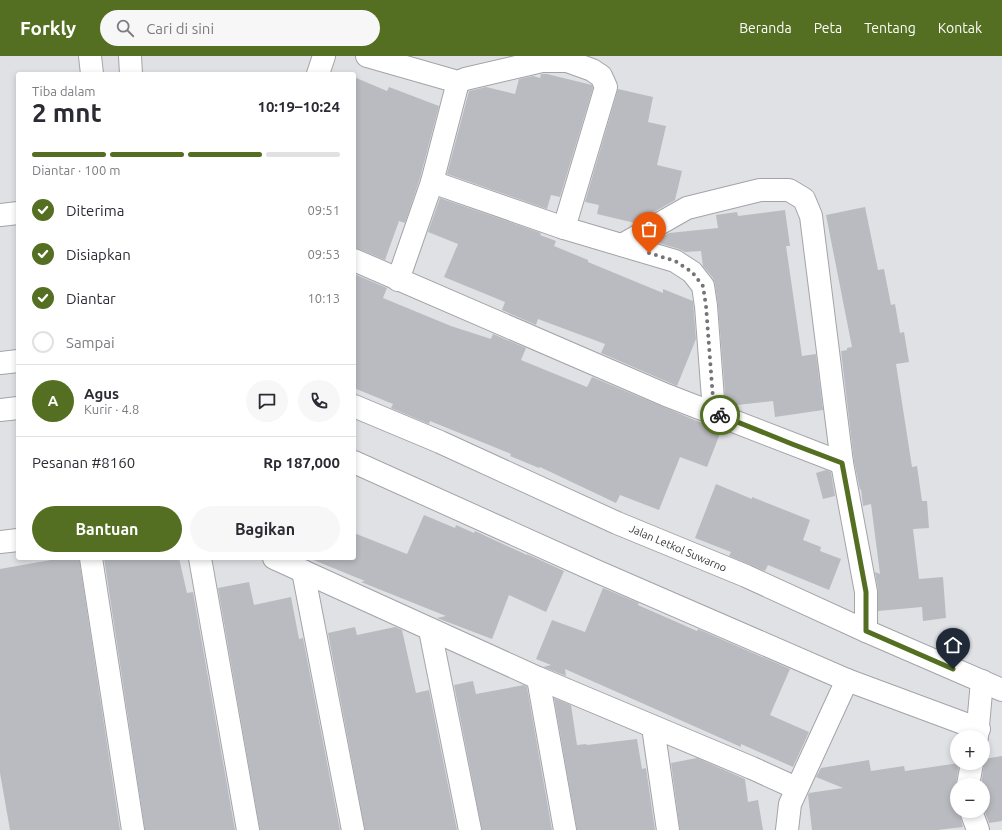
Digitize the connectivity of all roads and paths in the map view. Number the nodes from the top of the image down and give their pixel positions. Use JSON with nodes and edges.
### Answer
{"nodes":[{"id":1,"x":90,"y":56,"type":"edge"},
{"id":2,"x":130,"y":56,"type":"edge"},
{"id":3,"x":324,"y":56,"type":"edge"},
{"id":4,"x":367,"y":56,"type":"edge"},
{"id":5,"x":92,"y":72,"type":"edge"},
{"id":6,"x":131,"y":72,"type":"edge"},
{"id":7,"x":319,"y":72,"type":"edge"},
{"id":8,"x":458,"y":82,"type":"junction"},
{"id":9,"x":432,"y":182,"type":"junction"},
{"id":10,"x":16,"y":213,"type":"edge"},
{"id":11,"x":0,"y":215,"type":"edge"},
{"id":12,"x":564,"y":228,"type":"junction"},
{"id":13,"x":622,"y":245,"type":"junction"},
{"id":14,"x":356,"y":261,"type":"edge"},
{"id":15,"x":398,"y":280,"type":"junction"},
{"id":16,"x":16,"y":361,"type":"edge"},
{"id":17,"x":0,"y":363,"type":"edge"},
{"id":18,"x":356,"y":407,"type":"edge"},
{"id":19,"x":16,"y":408,"type":"edge"},
{"id":20,"x":0,"y":410,"type":"edge"},
{"id":21,"x":714,"y":412,"type":"junction"},
{"id":22,"x":356,"y":463,"type":"edge"},
{"id":23,"x":842,"y":463,"type":"junction"},
{"id":24,"x":16,"y":540,"type":"edge"},
{"id":25,"x":0,"y":542,"type":"edge"},
{"id":26,"x":91,"y":560,"type":"edge"},
{"id":27,"x":200,"y":560,"type":"edge"},
{"id":28,"x":279,"y":560,"type":"edge"},
{"id":29,"x":304,"y":571,"type":"junction"},
{"id":30,"x":430,"y":630,"type":"junction"},
{"id":31,"x":866,"y":631,"type":"junction"},
{"id":32,"x":538,"y":678,"type":"junction"},
{"id":33,"x":847,"y":680,"type":"junction"},
{"id":34,"x":982,"y":681,"type":"junction"},
{"id":35,"x":1002,"y":690,"type":"edge"},
{"id":36,"x":653,"y":727,"type":"junction"},
{"id":37,"x":971,"y":730,"type":"edge"},
{"id":38,"x":978,"y":730,"type":"edge"},
{"id":39,"x":796,"y":788,"type":"junction"},
{"id":40,"x":974,"y":818,"type":"edge"},
{"id":41,"x":133,"y":830,"type":"edge"},
{"id":42,"x":248,"y":830,"type":"edge"},
{"id":43,"x":353,"y":830,"type":"edge"},
{"id":44,"x":470,"y":830,"type":"edge"},
{"id":45,"x":565,"y":830,"type":"edge"},
{"id":46,"x":668,"y":830,"type":"edge"},
{"id":47,"x":787,"y":830,"type":"edge"},
{"id":48,"x":978,"y":830,"type":"edge"}],
"edges":[{"from":1,"to":5,"type":"street"},
{"from":2,"to":6,"type":"street"},
{"from":3,"to":7,"type":"street"},
{"from":4,"to":8,"type":"street"},
{"from":8,"to":9,"type":"street"},
{"from":8,"to":12,"type":"street"},
{"from":9,"to":12,"type":"street"},
{"from":9,"to":15,"type":"street"},
{"from":10,"to":11,"type":"street"},
{"from":12,"to":13,"type":"street"},
{"from":13,"to":21,"type":"street"},
{"from":13,"to":23,"type":"street"},
{"from":14,"to":15,"type":"street"},
{"from":15,"to":21,"type":"street"},
{"from":16,"to":17,"type":"street"},
{"from":18,"to":31,"type":"street","name":"Jalan Letkol Suwarno"},
{"from":19,"to":20,"type":"street"},
{"from":21,"to":23,"type":"street"},
{"from":22,"to":33,"type":"street"},
{"from":23,"to":31,"type":"street"},
{"from":24,"to":25,"type":"street"},
{"from":26,"to":41,"type":"street"},
{"from":27,"to":42,"type":"street"},
{"from":28,"to":29,"type":"street"},
{"from":29,"to":30,"type":"street"},
{"from":29,"to":43,"type":"street"},
{"from":30,"to":32,"type":"street"},
{"from":30,"to":44,"type":"street"},
{"from":31,"to":34,"type":"street","name":"Jalan Letkol Suwarno"},
{"from":32,"to":36,"type":"street"},
{"from":32,"to":45,"type":"street"},
{"from":33,"to":37,"type":"street"},
{"from":33,"to":39,"type":"street"},
{"from":34,"to":35,"type":"street","name":"Jalan Letkol Suwarno"},
{"from":34,"to":38,"type":"street"},
{"from":36,"to":39,"type":"street"},
{"from":36,"to":46,"type":"street"},
{"from":39,"to":47,"type":"street"},
{"from":40,"to":48,"type":"street"}]}
